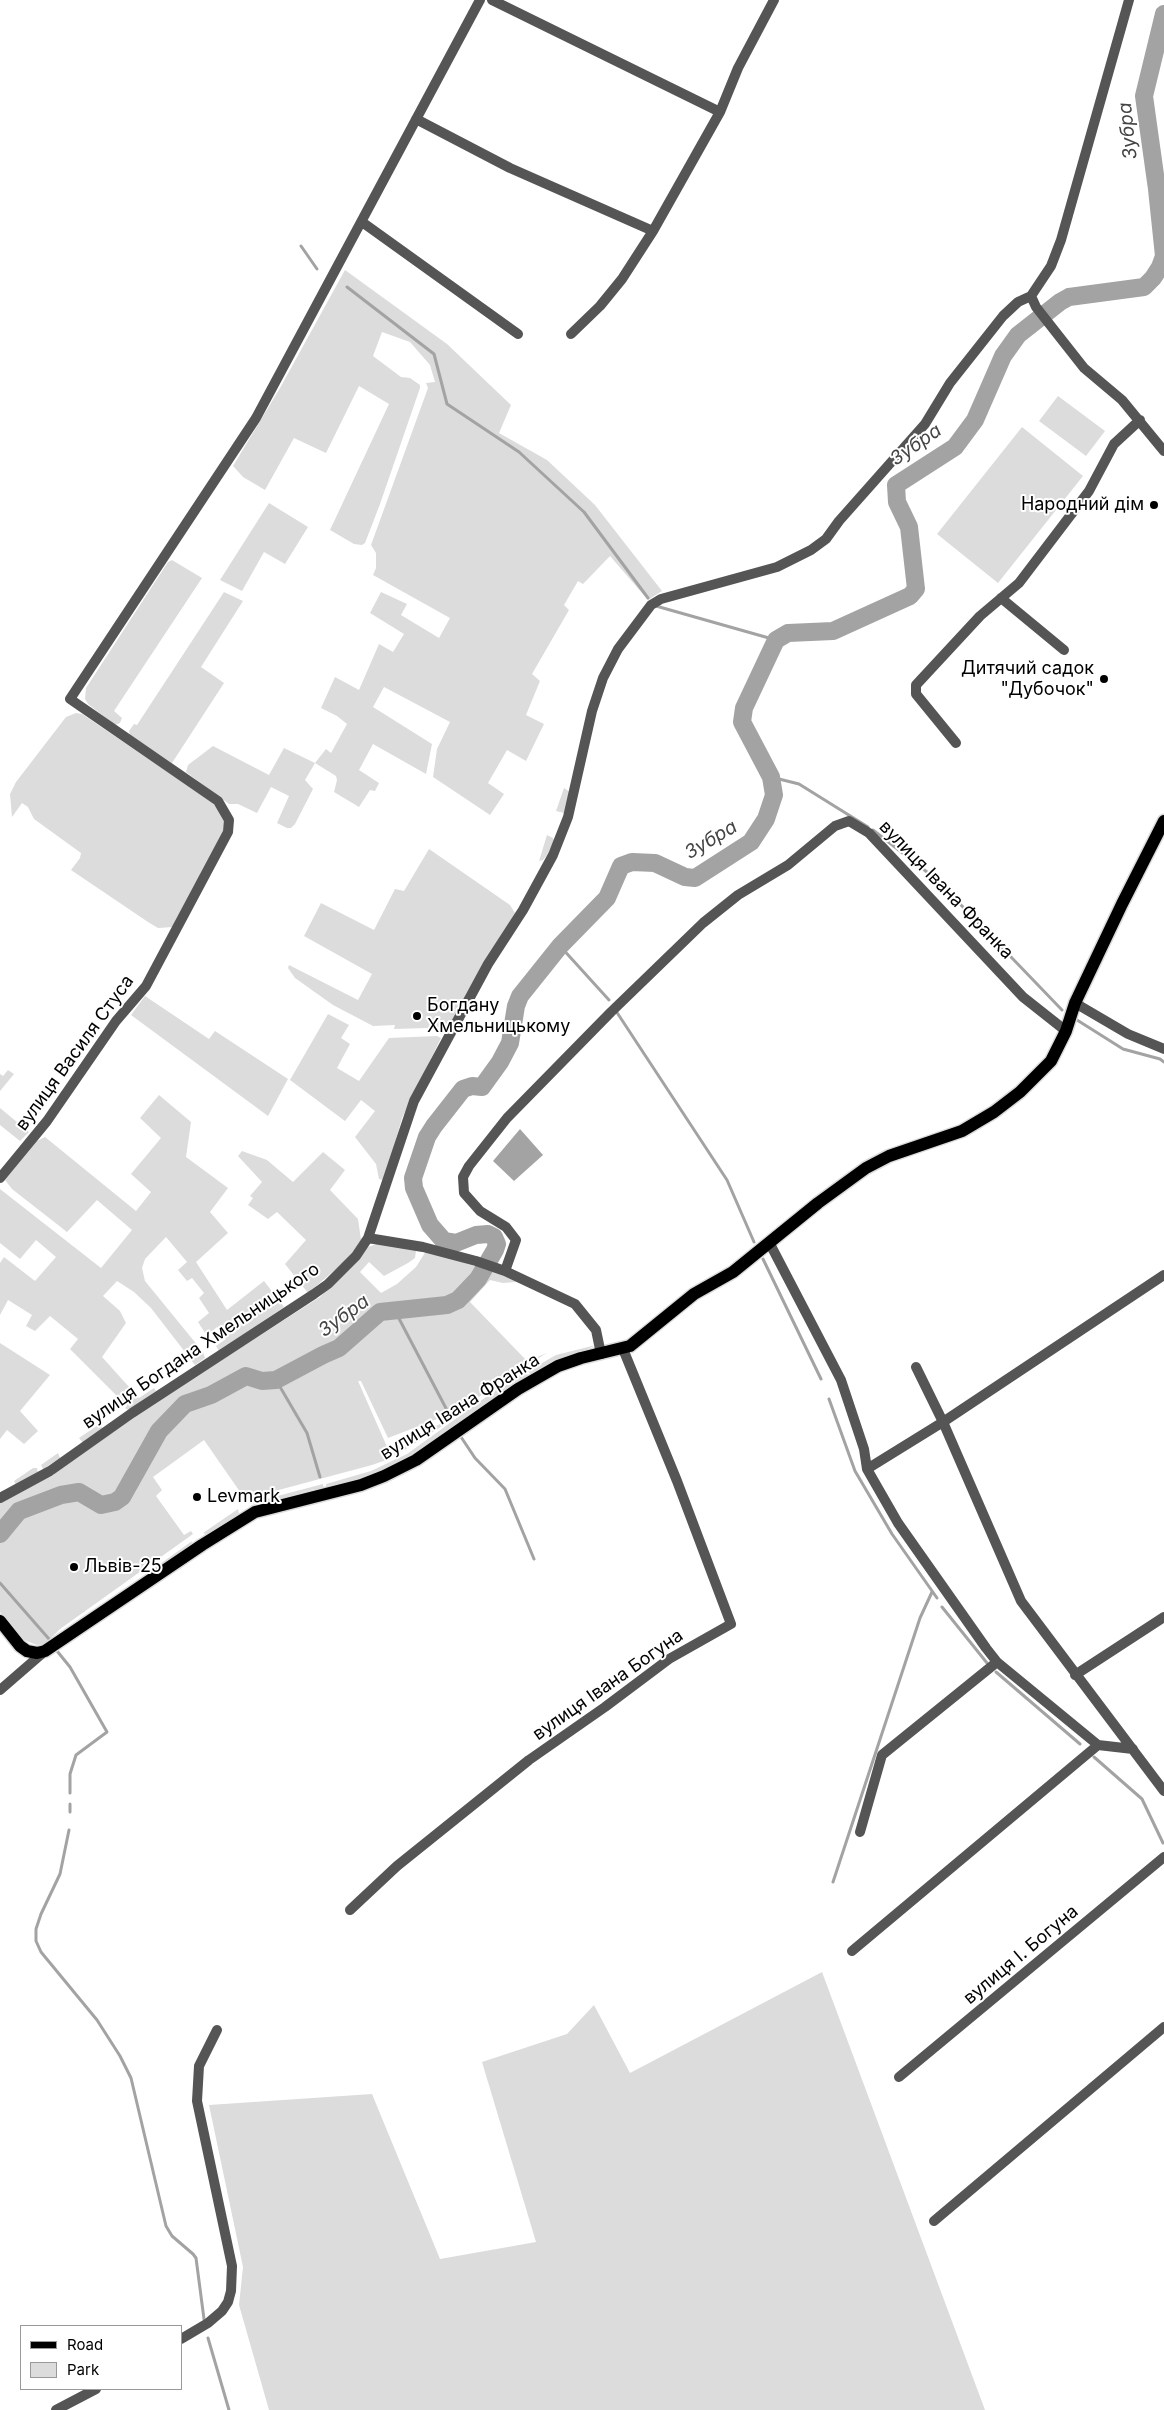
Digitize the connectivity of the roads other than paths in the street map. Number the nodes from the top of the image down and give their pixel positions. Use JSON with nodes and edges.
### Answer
{"nodes":[{"id":1,"x":480,"y":0,"type":"edge"},
{"id":2,"x":492,"y":0,"type":"edge"},
{"id":3,"x":774,"y":0,"type":"edge"},
{"id":4,"x":1129,"y":0,"type":"edge"},
{"id":5,"x":720,"y":112,"type":"junction"},
{"id":6,"x":416,"y":119,"type":"junction"},
{"id":7,"x":362,"y":222,"type":"junction"},
{"id":8,"x":653,"y":232,"type":"junction"},
{"id":9,"x":1031,"y":296,"type":"junction"},
{"id":10,"x":518,"y":334,"type":"dead end"},
{"id":11,"x":571,"y":334,"type":"dead end"},
{"id":12,"x":1140,"y":420,"type":"junction"},
{"id":13,"x":1164,"y":452,"type":"edge"},
{"id":14,"x":1001,"y":598,"type":"junction"},
{"id":15,"x":1064,"y":650,"type":"dead end"},
{"id":16,"x":956,"y":743,"type":"dead end"},
{"id":17,"x":1164,"y":822,"type":"edge"},
{"id":18,"x":1075,"y":1003,"type":"junction"},
{"id":19,"x":1066,"y":1031,"type":"junction"},
{"id":20,"x":1164,"y":1049,"type":"edge"},
{"id":21,"x":0,"y":1178,"type":"edge"},
{"id":22,"x":368,"y":1238,"type":"junction"},
{"id":23,"x":769,"y":1242,"type":"junction"},
{"id":24,"x":500,"y":1269,"type":"junction"},
{"id":25,"x":1164,"y":1275,"type":"edge"},
{"id":26,"x":622,"y":1349,"type":"junction"},
{"id":27,"x":601,"y":1354,"type":"junction"},
{"id":28,"x":916,"y":1367,"type":"dead end"},
{"id":29,"x":943,"y":1422,"type":"junction"},
{"id":30,"x":867,"y":1469,"type":"junction"},
{"id":31,"x":0,"y":1498,"type":"edge"},
{"id":32,"x":1164,"y":1617,"type":"edge"},
{"id":33,"x":0,"y":1621,"type":"edge"},
{"id":34,"x":45,"y":1651,"type":"junction"},
{"id":35,"x":997,"y":1662,"type":"junction"},
{"id":36,"x":1076,"y":1675,"type":"junction"},
{"id":37,"x":0,"y":1690,"type":"edge"},
{"id":38,"x":1098,"y":1745,"type":"junction"},
{"id":39,"x":1133,"y":1749,"type":"junction"},
{"id":40,"x":1164,"y":1791,"type":"edge"},
{"id":41,"x":860,"y":1832,"type":"dead end"},
{"id":42,"x":1164,"y":1857,"type":"edge"},
{"id":43,"x":350,"y":1910,"type":"dead end"},
{"id":44,"x":852,"y":1951,"type":"dead end"},
{"id":45,"x":1164,"y":2027,"type":"edge"},
{"id":46,"x":217,"y":2030,"type":"dead end"},
{"id":47,"x":899,"y":2077,"type":"dead end"},
{"id":48,"x":934,"y":2221,"type":"dead end"},
{"id":49,"x":182,"y":2338,"type":"edge"},
{"id":50,"x":94,"y":2390,"type":"edge"},
{"id":51,"x":56,"y":2410,"type":"edge"}],
"edges":[{"from":1,"to":6,"type":"street"},
{"from":2,"to":5,"type":"street"},
{"from":3,"to":5,"type":"street"},
{"from":4,"to":9,"type":"street","name":"вулиця Богдана Хмельницького"},
{"from":5,"to":8,"type":"street"},
{"from":6,"to":7,"type":"street"},
{"from":6,"to":8,"type":"street"},
{"from":7,"to":10,"type":"street"},
{"from":7,"to":21,"type":"street","name":"вулиця Василя Стуса"},
{"from":8,"to":11,"type":"street"},
{"from":9,"to":12,"type":"street"},
{"from":9,"to":22,"type":"street","name":"вулиця Богдана Хмельницького"},
{"from":12,"to":13,"type":"street"},
{"from":12,"to":14,"type":"street"},
{"from":14,"to":15,"type":"street"},
{"from":14,"to":16,"type":"street"},
{"from":17,"to":18,"type":"main road","name":"вулиця Івана Франка"},
{"from":18,"to":19,"type":"main road","name":"вулиця Івана Франка"},
{"from":18,"to":20,"type":"street"},
{"from":19,"to":23,"type":"main road","name":"вулиця Івана Франка"},
{"from":19,"to":24,"type":"street","name":"вулиця Івана Франка"},
{"from":22,"to":24,"type":"street"},
{"from":22,"to":31,"type":"street","name":"вулиця Богдана Хмельницького"},
{"from":23,"to":26,"type":"main road","name":"вулиця Івана Франка"},
{"from":23,"to":30,"type":"street"},
{"from":24,"to":27,"type":"street"},
{"from":25,"to":29,"type":"street"},
{"from":26,"to":27,"type":"main road","name":"вулиця Івана Франка"},
{"from":26,"to":43,"type":"street","name":"вулиця Івана Богуна"},
{"from":27,"to":34,"type":"main road","name":"вулиця Івана Франка"},
{"from":28,"to":29,"type":"street"},
{"from":29,"to":30,"type":"street"},
{"from":29,"to":36,"type":"street"},
{"from":30,"to":35,"type":"street"},
{"from":32,"to":36,"type":"street"},
{"from":33,"to":34,"type":"main road"},
{"from":34,"to":37,"type":"street","name":"вулиця Івана Франка"},
{"from":35,"to":38,"type":"street"},
{"from":35,"to":41,"type":"street"},
{"from":36,"to":39,"type":"street"},
{"from":38,"to":39,"type":"street"},
{"from":38,"to":44,"type":"street"},
{"from":39,"to":40,"type":"street"},
{"from":42,"to":47,"type":"street","name":"вулиця І. Богуна"},
{"from":45,"to":48,"type":"street"},
{"from":46,"to":49,"type":"street"},
{"from":50,"to":51,"type":"street"}]}
